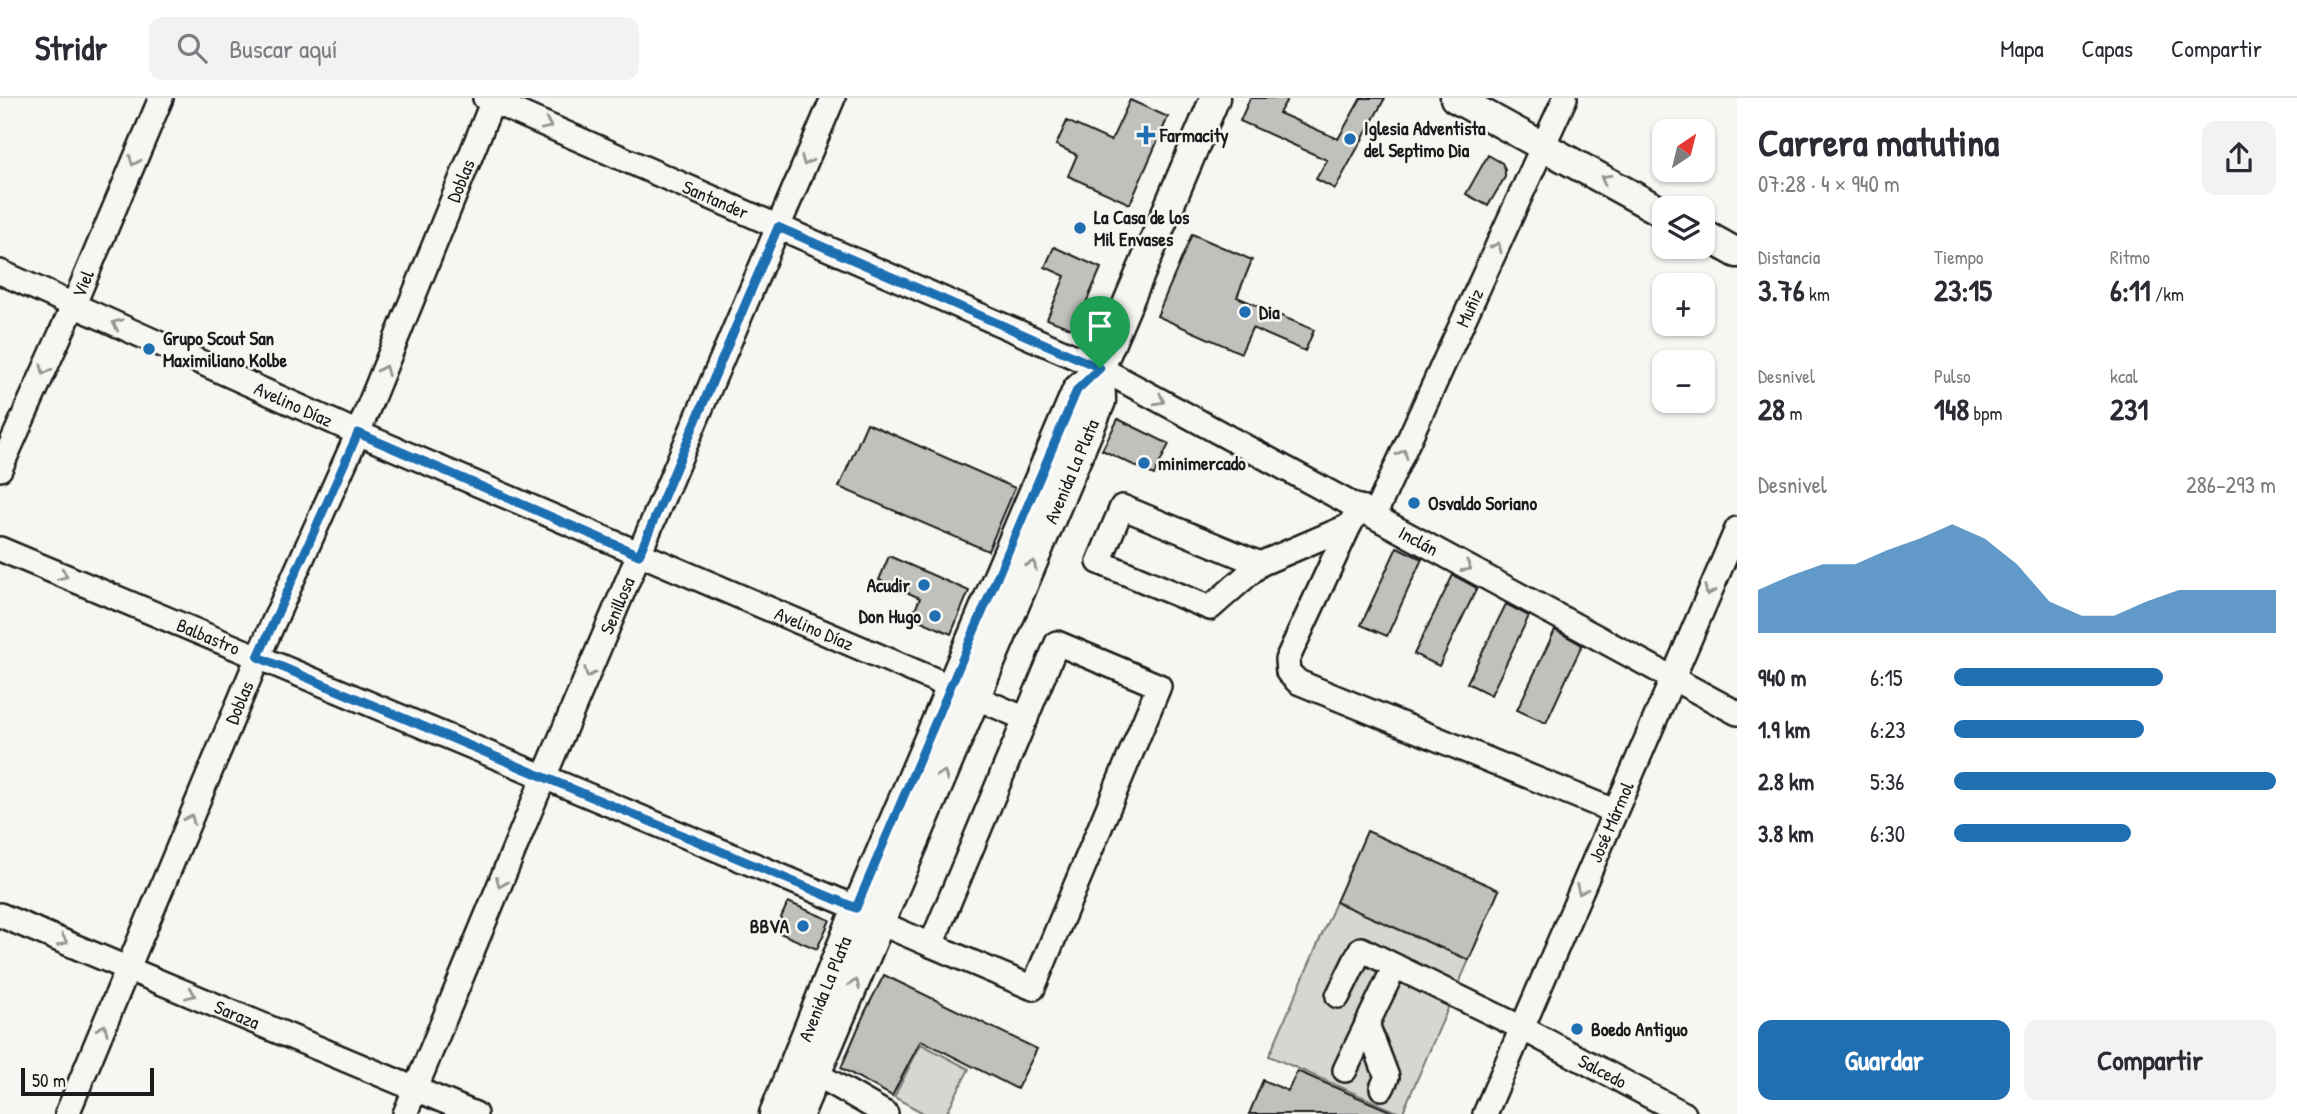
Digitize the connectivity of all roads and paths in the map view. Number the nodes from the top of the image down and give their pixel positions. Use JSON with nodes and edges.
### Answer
{"nodes":[{"id":1,"x":161,"y":98,"type":"edge"},
{"id":2,"x":833,"y":98,"type":"edge"},
{"id":3,"x":1215,"y":98,"type":"edge"},
{"id":4,"x":1455,"y":98,"type":"edge"},
{"id":5,"x":1565,"y":98,"type":"edge"},
{"id":6,"x":490,"y":99,"type":"edge"},
{"id":7,"x":1544,"y":145,"type":"junction"},
{"id":8,"x":1652,"y":206,"type":"edge"},
{"id":9,"x":778,"y":227,"type":"junction"},
{"id":10,"x":1715,"y":241,"type":"edge"},
{"id":11,"x":1737,"y":253,"type":"edge"},
{"id":12,"x":0,"y":272,"type":"edge"},
{"id":13,"x":74,"y":304,"type":"junction"},
{"id":14,"x":1100,"y":368,"type":"junction"},
{"id":15,"x":358,"y":433,"type":"junction"},
{"id":16,"x":0,"y":469,"type":"edge"},
{"id":17,"x":1361,"y":516,"type":"junction"},
{"id":18,"x":1737,"y":529,"type":"edge"},
{"id":19,"x":0,"y":549,"type":"edge"},
{"id":20,"x":639,"y":555,"type":"junction"},
{"id":21,"x":1260,"y":564,"type":"junction"},
{"id":22,"x":258,"y":657,"type":"junction"},
{"id":23,"x":1671,"y":679,"type":"junction"},
{"id":24,"x":963,"y":693,"type":"junction"},
{"id":25,"x":1737,"y":713,"type":"edge"},
{"id":26,"x":1026,"y":719,"type":"junction"},
{"id":27,"x":544,"y":777,"type":"junction"},
{"id":28,"x":1614,"y":811,"type":"junction"},
{"id":29,"x":856,"y":908,"type":"junction"},
{"id":30,"x":0,"y":915,"type":"edge"},
{"id":31,"x":880,"y":923,"type":"junction"},
{"id":32,"x":931,"y":945,"type":"junction"},
{"id":33,"x":1395,"y":966,"type":"junction"},
{"id":34,"x":129,"y":968,"type":"junction"},
{"id":35,"x":1338,"y":996,"type":"dead end"},
{"id":36,"x":1367,"y":1024,"type":"junction"},
{"id":37,"x":1522,"y":1028,"type":"junction"},
{"id":38,"x":806,"y":1068,"type":"junction"},
{"id":39,"x":1345,"y":1070,"type":"dead end"},
{"id":40,"x":1382,"y":1088,"type":"dead end"},
{"id":41,"x":415,"y":1090,"type":"junction"},
{"id":42,"x":67,"y":1114,"type":"edge"},
{"id":43,"x":405,"y":1114,"type":"edge"},
{"id":44,"x":475,"y":1114,"type":"edge"},
{"id":45,"x":774,"y":1114,"type":"edge"},
{"id":46,"x":799,"y":1114,"type":"edge"},
{"id":47,"x":886,"y":1114,"type":"edge"},
{"id":48,"x":1485,"y":1114,"type":"edge"},
{"id":49,"x":1684,"y":1114,"type":"edge"}],
"edges":[{"from":1,"to":13,"type":"street","name":"Viel","one_way":true},
{"from":2,"to":9,"type":"street","name":"Senillosa","one_way":true},
{"from":3,"to":14,"type":"main road","name":"Avenida La Plata"},
{"from":4,"to":7,"type":"main road"},
{"from":5,"to":7,"type":"street","name":"Muñiz"},
{"from":6,"to":9,"type":"street","name":"Santander","one_way":true},
{"from":15,"to":6,"type":"street","name":"Doblas","one_way":true},
{"from":8,"to":7,"type":"main road","one_way":true},
{"from":17,"to":7,"type":"street","name":"Muñiz","one_way":true},
{"from":9,"to":14,"type":"street","name":"Santander"},
{"from":9,"to":20,"type":"street","name":"Senillosa"},
{"from":10,"to":11,"type":"main road"},
{"from":12,"to":13,"type":"street","name":"Avelino Díaz"},
{"from":15,"to":13,"type":"street","name":"Avelino Díaz","one_way":true},
{"from":13,"to":16,"type":"street","name":"Viel","one_way":true},
{"from":14,"to":17,"type":"street","name":"Inclán","one_way":true},
{"from":14,"to":24,"type":"main road","name":"Avenida La Plata"},
{"from":15,"to":20,"type":"street","name":"Avelino Díaz"},
{"from":15,"to":22,"type":"street","name":"Doblas"},
{"from":17,"to":21,"type":"street"},
{"from":17,"to":23,"type":"street","name":"Inclán","one_way":true},
{"from":17,"to":28,"type":"street","name":"Muñiz"},
{"from":18,"to":23,"type":"street","name":"José Mármol","one_way":true},
{"from":19,"to":22,"type":"street","name":"Balbastro","one_way":true},
{"from":20,"to":24,"type":"street","name":"Avelino Díaz"},
{"from":20,"to":27,"type":"street","name":"Senillosa","one_way":true},
{"from":21,"to":21,"type":"street"},
{"from":22,"to":27,"type":"street","name":"Balbastro"},
{"from":34,"to":22,"type":"street","name":"Doblas","one_way":true},
{"from":23,"to":25,"type":"street","name":"Inclán"},
{"from":23,"to":28,"type":"street","name":"José Mármol"},
{"from":24,"to":26,"type":"street","name":"Avelino Díaz"},
{"from":24,"to":29,"type":"main road","name":"Avenida La Plata"},
{"from":31,"to":24,"type":"main road","name":"Avenida La Plata","one_way":true},
{"from":26,"to":32,"type":"street"},
{"from":26,"to":32,"type":"street","name":"Balbastro"},
{"from":27,"to":29,"type":"street","name":"Balbastro"},
{"from":27,"to":41,"type":"street","name":"Senillosa","one_way":true},
{"from":28,"to":37,"type":"street","name":"José Mármol","one_way":true},
{"from":29,"to":31,"type":"street","name":"Balbastro"},
{"from":29,"to":38,"type":"main road","name":"Avenida La Plata"},
{"from":30,"to":34,"type":"street","name":"Saraza","one_way":true},
{"from":31,"to":32,"type":"street","name":"Balbastro"},
{"from":38,"to":31,"type":"main road","name":"Avenida La Plata","one_way":true},
{"from":33,"to":35,"type":"street","name":"Salcedo"},
{"from":33,"to":36,"type":"street"},
{"from":33,"to":37,"type":"street","name":"Salcedo"},
{"from":34,"to":41,"type":"street","name":"Saraza","one_way":true},
{"from":42,"to":34,"type":"street","name":"Doblas","one_way":true},
{"from":36,"to":39,"type":"street"},
{"from":36,"to":40,"type":"street"},
{"from":37,"to":48,"type":"street","name":"José Mármol"},
{"from":37,"to":49,"type":"street","name":"Salcedo"},
{"from":38,"to":45,"type":"main road","name":"Avenida La Plata"},
{"from":38,"to":46,"type":"main road","name":"Avenida La Plata"},
{"from":38,"to":47,"type":"street"},
{"from":41,"to":43,"type":"street","name":"Senillosa"},
{"from":41,"to":44,"type":"street","name":"Saraza"}]}
